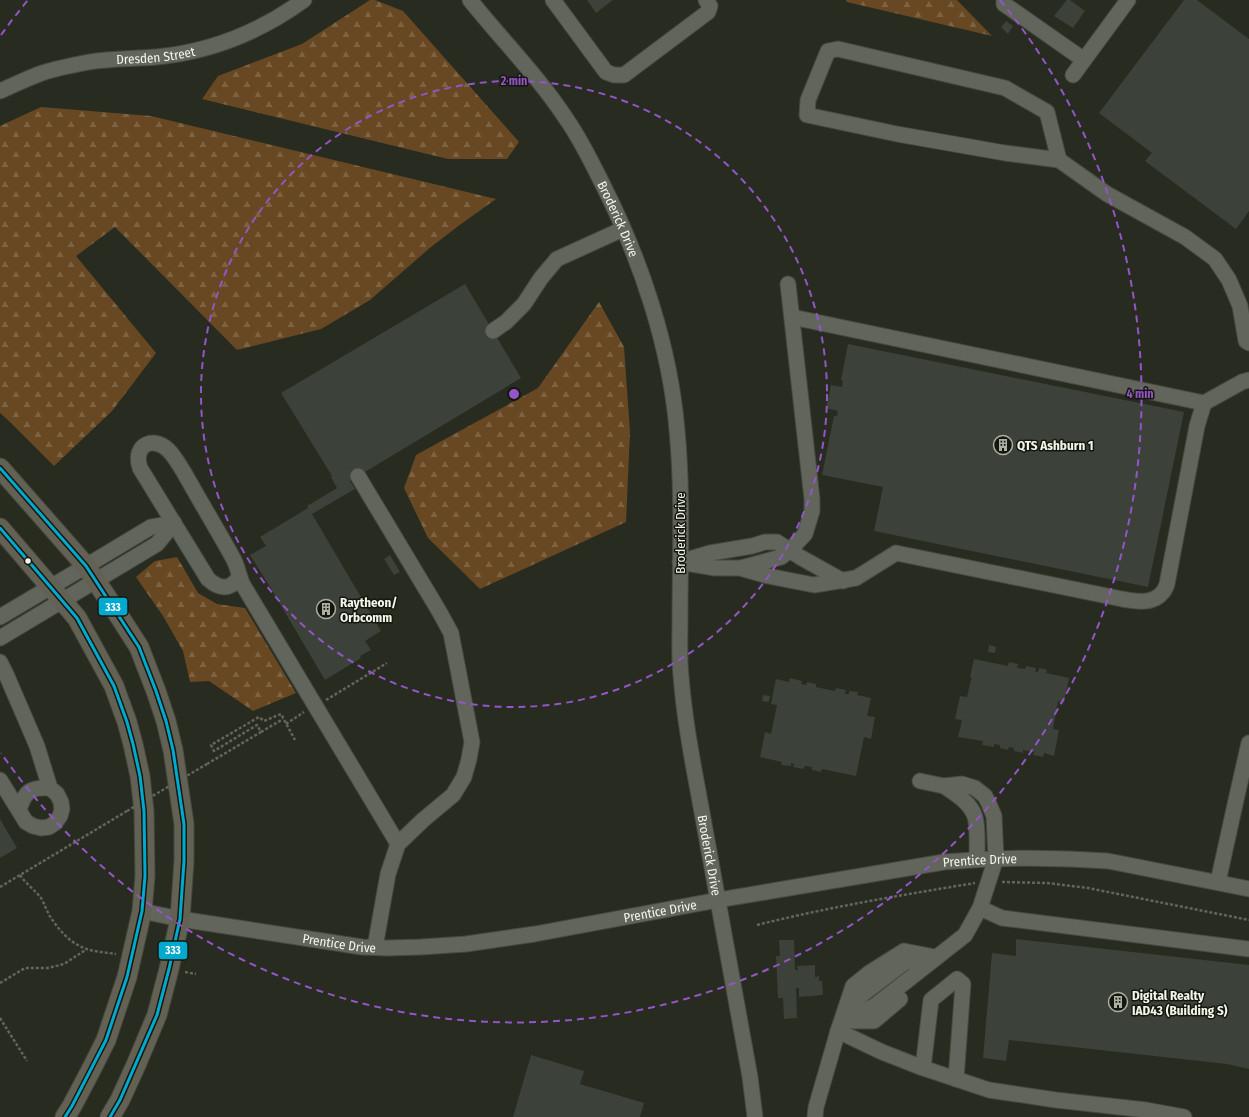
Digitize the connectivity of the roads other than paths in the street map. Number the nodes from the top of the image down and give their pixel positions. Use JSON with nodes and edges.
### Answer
{"nodes":[{"id":1,"x":304,"y":0,"type":"edge"},
{"id":2,"x":470,"y":0,"type":"edge"},
{"id":3,"x":553,"y":0,"type":"edge"},
{"id":4,"x":706,"y":0,"type":"edge"},
{"id":5,"x":1004,"y":0,"type":"edge"},
{"id":6,"x":1128,"y":0,"type":"edge"},
{"id":7,"x":1084,"y":60,"type":"junction"},
{"id":8,"x":1073,"y":75,"type":"dead end"},
{"id":9,"x":0,"y":91,"type":"edge"},
{"id":10,"x":1059,"y":160,"type":"junction"},
{"id":11,"x":624,"y":229,"type":"junction"},
{"id":12,"x":788,"y":284,"type":"dead end"},
{"id":13,"x":792,"y":317,"type":"junction"},
{"id":14,"x":493,"y":331,"type":"dead end"},
{"id":15,"x":1249,"y":344,"type":"edge"},
{"id":16,"x":1249,"y":380,"type":"edge"},
{"id":17,"x":1204,"y":403,"type":"junction"},
{"id":18,"x":0,"y":468,"type":"edge"},
{"id":19,"x":358,"y":476,"type":"dead end"},
{"id":20,"x":174,"y":523,"type":"junction"},
{"id":21,"x":0,"y":528,"type":"edge"},
{"id":22,"x":790,"y":550,"type":"junction"},
{"id":23,"x":680,"y":562,"type":"junction"},
{"id":24,"x":740,"y":568,"type":"junction"},
{"id":25,"x":91,"y":574,"type":"junction"},
{"id":26,"x":239,"y":577,"type":"junction"},
{"id":27,"x":843,"y":581,"type":"junction"},
{"id":28,"x":57,"y":594,"type":"junction"},
{"id":29,"x":0,"y":617,"type":"edge"},
{"id":30,"x":0,"y":638,"type":"edge"},
{"id":31,"x":0,"y":662,"type":"edge"},
{"id":32,"x":1249,"y":743,"type":"edge"},
{"id":33,"x":0,"y":780,"type":"edge"},
{"id":34,"x":920,"y":781,"type":"dead end"},
{"id":35,"x":944,"y":786,"type":"junction"},
{"id":36,"x":50,"y":788,"type":"junction"},
{"id":37,"x":19,"y":810,"type":"junction"},
{"id":38,"x":398,"y":844,"type":"junction"},
{"id":39,"x":996,"y":858,"type":"junction"},
{"id":40,"x":977,"y":859,"type":"junction"},
{"id":41,"x":1218,"y":882,"type":"junction"},
{"id":42,"x":1249,"y":889,"type":"edge"},
{"id":43,"x":718,"y":900,"type":"junction"},
{"id":44,"x":980,"y":908,"type":"junction"},
{"id":45,"x":142,"y":911,"type":"junction"},
{"id":46,"x":180,"y":919,"type":"junction"},
{"id":47,"x":375,"y":947,"type":"junction"},
{"id":48,"x":1249,"y":948,"type":"edge"},
{"id":49,"x":935,"y":957,"type":"junction"},
{"id":50,"x":840,"y":1026,"type":"junction"},
{"id":51,"x":923,"y":1068,"type":"junction"},
{"id":52,"x":956,"y":1079,"type":"junction"},
{"id":53,"x":65,"y":1117,"type":"edge"},
{"id":54,"x":110,"y":1117,"type":"edge"},
{"id":55,"x":755,"y":1117,"type":"edge"},
{"id":56,"x":815,"y":1117,"type":"edge"},
{"id":57,"x":1184,"y":1117,"type":"edge"}],
"edges":[{"from":1,"to":9,"type":"street","name":"Dresden Street"},
{"from":2,"to":11,"type":"street","name":"Broderick Drive"},
{"from":3,"to":4,"type":"street"},
{"from":5,"to":7,"type":"street"},
{"from":6,"to":7,"type":"street"},
{"from":7,"to":8,"type":"street"},
{"from":10,"to":10,"type":"street"},
{"from":10,"to":15,"type":"street"},
{"from":11,"to":14,"type":"street"},
{"from":11,"to":23,"type":"street","name":"Broderick Drive"},
{"from":12,"to":13,"type":"street"},
{"from":13,"to":17,"type":"street"},
{"from":13,"to":22,"type":"street"},
{"from":16,"to":17,"type":"street"},
{"from":17,"to":27,"type":"street"},
{"from":18,"to":25,"type":"main road"},
{"from":19,"to":38,"type":"street"},
{"from":20,"to":25,"type":"street"},
{"from":20,"to":26,"type":"street"},
{"from":20,"to":26,"type":"street"},
{"from":21,"to":28,"type":"main road"},
{"from":22,"to":23,"type":"street"},
{"from":22,"to":24,"type":"street"},
{"from":22,"to":27,"type":"street"},
{"from":23,"to":24,"type":"street"},
{"from":23,"to":43,"type":"street","name":"Broderick Drive"},
{"from":24,"to":27,"type":"street"},
{"from":25,"to":28,"type":"street"},
{"from":25,"to":46,"type":"main road"},
{"from":26,"to":38,"type":"street"},
{"from":28,"to":29,"type":"street"},
{"from":28,"to":30,"type":"street"},
{"from":28,"to":45,"type":"main road"},
{"from":31,"to":36,"type":"street"},
{"from":32,"to":41,"type":"street"},
{"from":33,"to":37,"type":"street"},
{"from":34,"to":35,"type":"street"},
{"from":35,"to":39,"type":"street"},
{"from":35,"to":40,"type":"street"},
{"from":36,"to":37,"type":"street"},
{"from":36,"to":37,"type":"street"},
{"from":38,"to":47,"type":"street"},
{"from":39,"to":40,"type":"street","name":"Prentice Drive"},
{"from":39,"to":41,"type":"street","name":"Prentice Drive"},
{"from":39,"to":44,"type":"street"},
{"from":40,"to":43,"type":"street","name":"Prentice Drive"},
{"from":41,"to":42,"type":"street","name":"Prentice Drive"},
{"from":43,"to":47,"type":"street","name":"Prentice Drive"},
{"from":43,"to":55,"type":"street","name":"Broderick Drive"},
{"from":44,"to":48,"type":"street"},
{"from":44,"to":49,"type":"street"},
{"from":45,"to":46,"type":"street","name":"Prentice Drive"},
{"from":45,"to":53,"type":"main road"},
{"from":46,"to":47,"type":"street","name":"Prentice Drive"},
{"from":46,"to":54,"type":"main road"},
{"from":49,"to":50,"type":"street"},
{"from":49,"to":50,"type":"street"},
{"from":49,"to":50,"type":"street"},
{"from":50,"to":51,"type":"street"},
{"from":50,"to":56,"type":"street"},
{"from":51,"to":52,"type":"street"},
{"from":51,"to":52,"type":"street"},
{"from":52,"to":57,"type":"street"}]}
